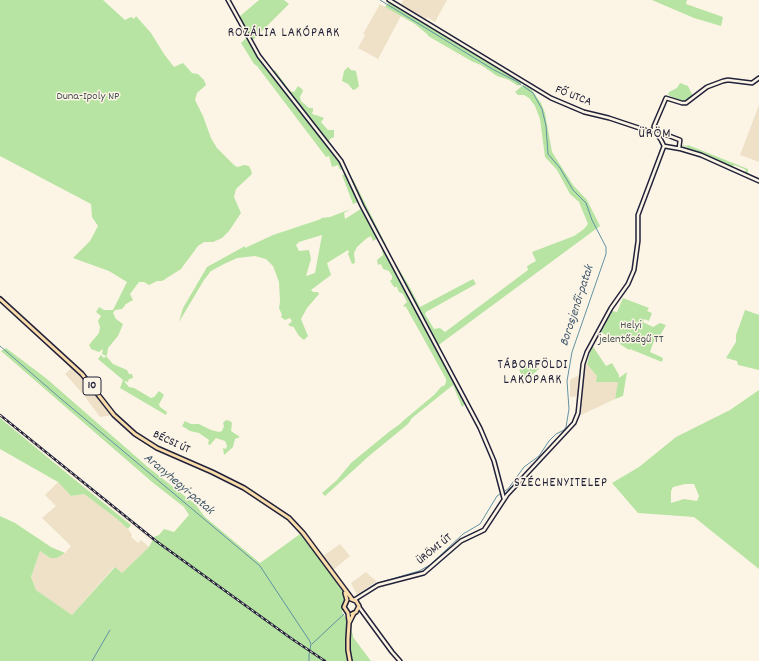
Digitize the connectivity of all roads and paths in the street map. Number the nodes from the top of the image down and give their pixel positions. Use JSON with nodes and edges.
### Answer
{"nodes":[{"id":1,"x":228,"y":0,"type":"edge"},
{"id":2,"x":389,"y":0,"type":"edge"},
{"id":3,"x":759,"y":78,"type":"edge"},
{"id":4,"x":654,"y":130,"type":"junction"},
{"id":5,"x":658,"y":134,"type":"junction"},
{"id":6,"x":664,"y":135,"type":"junction"},
{"id":7,"x":661,"y":140,"type":"junction"},
{"id":8,"x":664,"y":146,"type":"junction"},
{"id":9,"x":679,"y":148,"type":"junction"},
{"id":10,"x":759,"y":180,"type":"edge"},
{"id":11,"x":0,"y":299,"type":"edge"},
{"id":12,"x":504,"y":500,"type":"junction"},
{"id":13,"x":344,"y":589,"type":"junction"},
{"id":14,"x":364,"y":594,"type":"junction"},
{"id":15,"x":353,"y":600,"type":"junction"},
{"id":16,"x":346,"y":602,"type":"junction"},
{"id":17,"x":358,"y":606,"type":"junction"},
{"id":18,"x":348,"y":613,"type":"junction"},
{"id":19,"x":354,"y":613,"type":"junction"},
{"id":20,"x":365,"y":617,"type":"junction"},
{"id":21,"x":349,"y":623,"type":"junction"},
{"id":22,"x":350,"y":661,"type":"edge"},
{"id":23,"x":400,"y":661,"type":"edge"}],
"edges":[{"from":1,"to":12,"type":"street"},
{"from":2,"to":4,"type":"street","name":"FŐ UTCA"},
{"from":3,"to":4,"type":"street"},
{"from":4,"to":5,"type":"street"},
{"from":5,"to":6,"type":"street"},
{"from":5,"to":7,"type":"street"},
{"from":6,"to":7,"type":"street"},
{"from":6,"to":9,"type":"street"},
{"from":7,"to":8,"type":"street"},
{"from":8,"to":9,"type":"street"},
{"from":8,"to":12,"type":"street","name":"ÜRÖMI ÚT"},
{"from":9,"to":10,"type":"street"},
{"from":11,"to":13,"type":"main road","name":"BÉCSI ÚT","number":"10"},
{"from":12,"to":14,"type":"street","name":"ÜRÖMI ÚT"},
{"from":13,"to":15,"type":"main road","name":"BÉCSI ÚT","number":"10"},
{"from":13,"to":16,"type":"main road","name":"BÉCSI ÚT","number":"10"},
{"from":14,"to":15,"type":"street","name":"ÜRÖMI ÚT"},
{"from":14,"to":17,"type":"street"},
{"from":15,"to":16,"type":"main road"},
{"from":15,"to":17,"type":"main road","number":"10"},
{"from":16,"to":18,"type":"main road","number":"10"},
{"from":17,"to":19,"type":"main road","number":"10"},
{"from":17,"to":20,"type":"street"},
{"from":18,"to":19,"type":"main road"},
{"from":18,"to":21,"type":"main road","number":"10"},
{"from":19,"to":20,"type":"street"},
{"from":19,"to":21,"type":"main road","number":"10"},
{"from":20,"to":23,"type":"street"},
{"from":21,"to":22,"type":"main road","number":"10"}]}
